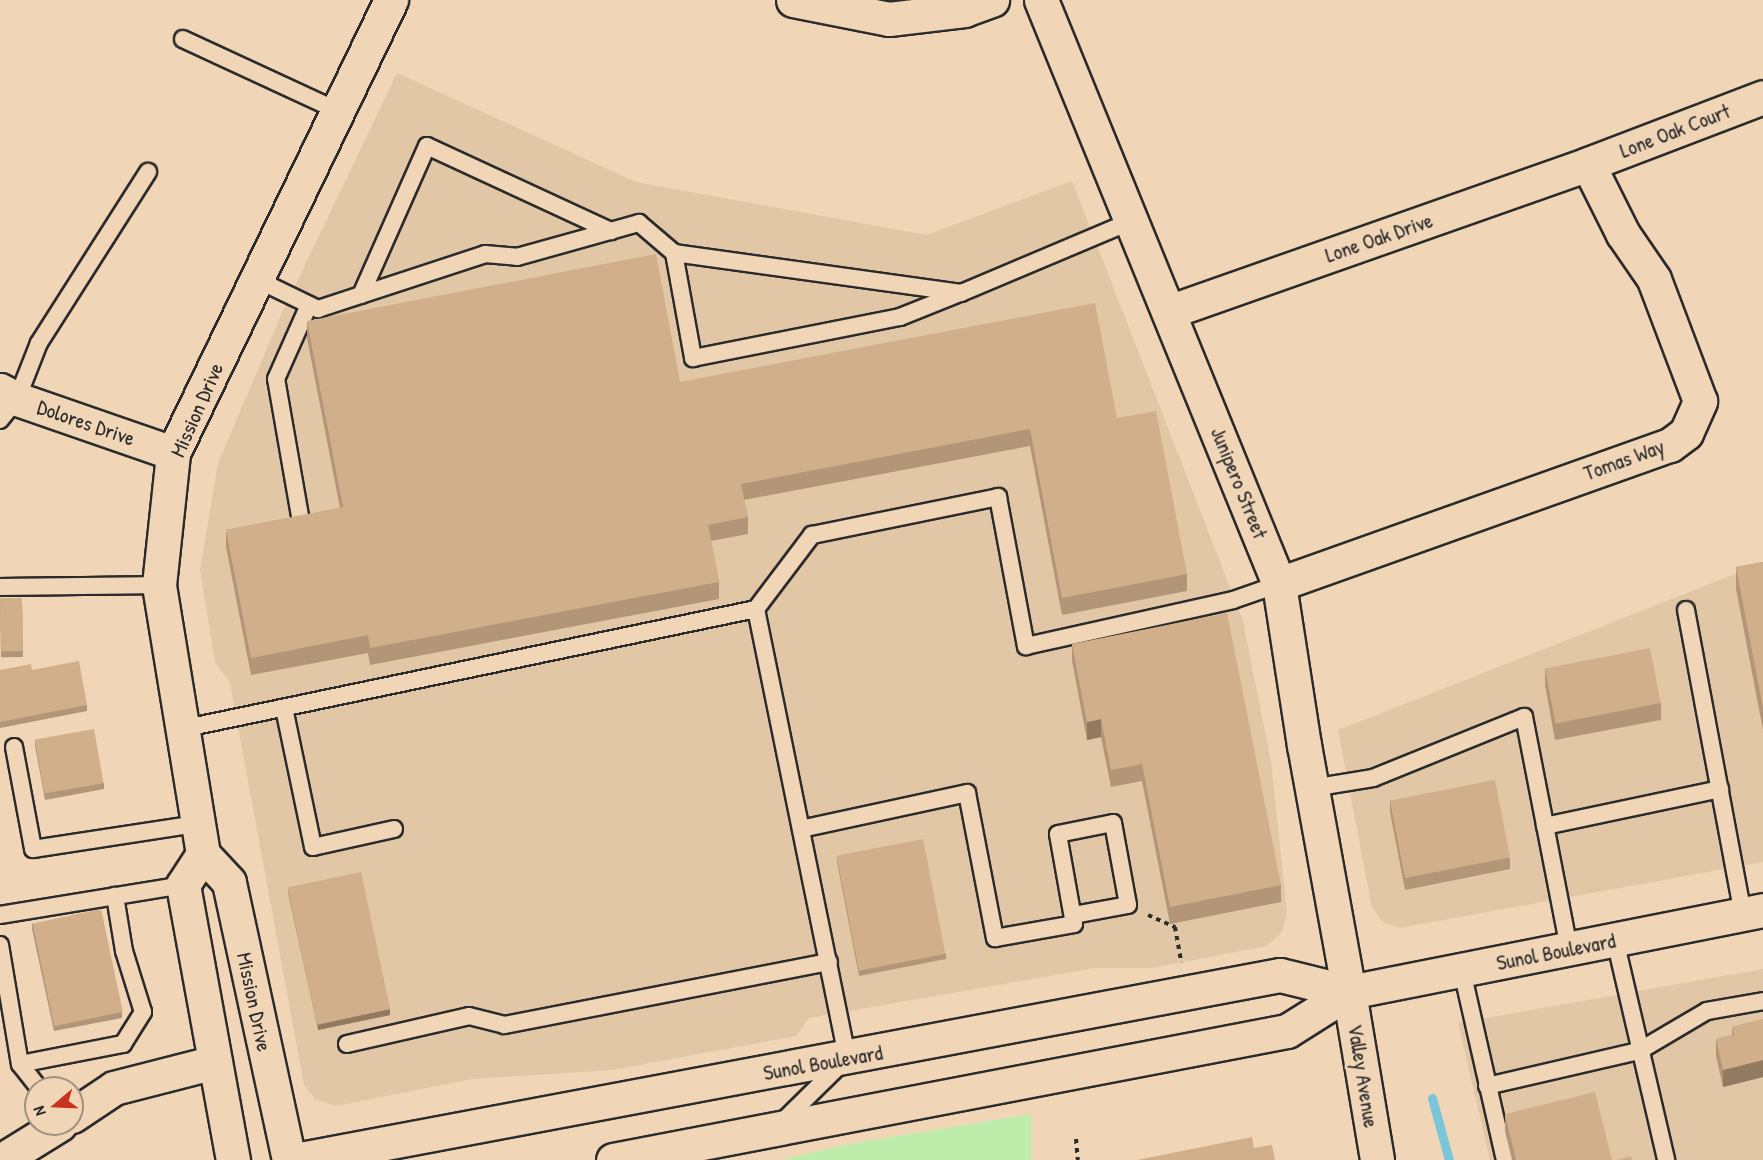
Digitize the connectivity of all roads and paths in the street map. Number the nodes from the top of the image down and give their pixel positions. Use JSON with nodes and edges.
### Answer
{"nodes":[{"id":1,"x":391,"y":0,"type":"edge"},
{"id":2,"x":793,"y":0,"type":"edge"},
{"id":3,"x":992,"y":0,"type":"edge"},
{"id":4,"x":1041,"y":0,"type":"edge"},
{"id":5,"x":183,"y":39,"type":"dead end"},
{"id":6,"x":1763,"y":97,"type":"edge"},
{"id":7,"x":338,"y":111,"type":"junction"},
{"id":8,"x":1588,"y":164,"type":"junction"},
{"id":9,"x":148,"y":172,"type":"dead end"},
{"id":10,"x":1134,"y":220,"type":"junction"},
{"id":11,"x":611,"y":231,"type":"junction"},
{"id":12,"x":674,"y":254,"type":"junction"},
{"id":13,"x":258,"y":280,"type":"junction"},
{"id":14,"x":961,"y":293,"type":"junction"},
{"id":15,"x":361,"y":294,"type":"junction"},
{"id":16,"x":309,"y":305,"type":"junction"},
{"id":17,"x":1170,"y":311,"type":"junction"},
{"id":18,"x":6,"y":403,"type":"edge"},
{"id":19,"x":173,"y":453,"type":"junction"},
{"id":20,"x":300,"y":516,"type":"edge"},
{"id":21,"x":1279,"y":584,"type":"junction"},
{"id":22,"x":159,"y":585,"type":"junction"},
{"id":23,"x":0,"y":587,"type":"edge"},
{"id":24,"x":756,"y":609,"type":"junction"},
{"id":25,"x":1686,"y":610,"type":"dead end"},
{"id":26,"x":284,"y":708,"type":"junction"},
{"id":27,"x":182,"y":729,"type":"junction"},
{"id":28,"x":14,"y":747,"type":"dead end"},
{"id":29,"x":1312,"y":788,"type":"junction"},
{"id":30,"x":1720,"y":789,"type":"junction"},
{"id":31,"x":1545,"y":826,"type":"junction"},
{"id":32,"x":394,"y":829,"type":"dead end"},
{"id":33,"x":801,"y":829,"type":"junction"},
{"id":34,"x":200,"y":839,"type":"junction"},
{"id":35,"x":183,"y":885,"type":"junction"},
{"id":36,"x":115,"y":896,"type":"junction"},
{"id":37,"x":1128,"y":905,"type":"junction"},
{"id":38,"x":1753,"y":912,"type":"edge"},
{"id":39,"x":0,"y":915,"type":"edge"},
{"id":40,"x":1073,"y":915,"type":"junction"},
{"id":41,"x":1615,"y":940,"type":"junction"},
{"id":42,"x":0,"y":945,"type":"edge"},
{"id":43,"x":1569,"y":949,"type":"junction"},
{"id":44,"x":829,"y":962,"type":"junction"},
{"id":45,"x":1183,"y":969,"type":"dead end"},
{"id":46,"x":1462,"y":971,"type":"junction"},
{"id":47,"x":1349,"y":992,"type":"junction"},
{"id":48,"x":1763,"y":1001,"type":"edge"},
{"id":49,"x":347,"y":1044,"type":"dead end"},
{"id":50,"x":1639,"y":1051,"type":"junction"},
{"id":51,"x":847,"y":1058,"type":"junction"},
{"id":52,"x":215,"y":1062,"type":"junction"},
{"id":53,"x":20,"y":1064,"type":"junction"},
{"id":54,"x":30,"y":1076,"type":"edge"},
{"id":55,"x":1487,"y":1086,"type":"junction"},
{"id":56,"x":84,"y":1108,"type":"edge"},
{"id":57,"x":775,"y":1128,"type":"junction"},
{"id":58,"x":41,"y":1136,"type":"edge"},
{"id":59,"x":1076,"y":1138,"type":"dead end"},
{"id":60,"x":2,"y":1160,"type":"edge"},
{"id":61,"x":233,"y":1160,"type":"edge"},
{"id":62,"x":289,"y":1160,"type":"edge"},
{"id":63,"x":296,"y":1160,"type":"edge"},
{"id":64,"x":613,"y":1160,"type":"edge"},
{"id":65,"x":1078,"y":1160,"type":"edge"},
{"id":66,"x":1377,"y":1160,"type":"edge"},
{"id":67,"x":1505,"y":1160,"type":"edge"},
{"id":68,"x":1666,"y":1160,"type":"edge"}],
"edges":[{"from":1,"to":7,"type":"street","name":"Mission Drive"},
{"from":2,"to":3,"type":"street"},
{"from":4,"to":10,"type":"street","name":"Junipero Street"},
{"from":5,"to":7,"type":"lane"},
{"from":6,"to":8,"type":"street","name":"Lone Oak Court"},
{"from":7,"to":13,"type":"street","name":"Mission Drive"},
{"from":8,"to":17,"type":"street","name":"Lone Oak Drive"},
{"from":8,"to":21,"type":"street","name":"Tomas Way"},
{"from":9,"to":18,"type":"lane"},
{"from":10,"to":14,"type":"lane"},
{"from":10,"to":17,"type":"street","name":"Junipero Street"},
{"from":11,"to":12,"type":"lane"},
{"from":11,"to":15,"type":"lane"},
{"from":11,"to":15,"type":"lane"},
{"from":12,"to":14,"type":"lane"},
{"from":12,"to":14,"type":"lane"},
{"from":13,"to":16,"type":"lane"},
{"from":13,"to":19,"type":"street","name":"Mission Drive"},
{"from":15,"to":16,"type":"lane"},
{"from":16,"to":20,"type":"lane"},
{"from":17,"to":21,"type":"street","name":"Junipero Street"},
{"from":18,"to":19,"type":"street","name":"Dolores Drive"},
{"from":19,"to":22,"type":"street","name":"Mission Drive"},
{"from":21,"to":24,"type":"lane"},
{"from":21,"to":29,"type":"street","name":"Junipero Street"},
{"from":22,"to":23,"type":"lane"},
{"from":22,"to":27,"type":"street","name":"Mission Drive"},
{"from":24,"to":26,"type":"lane"},
{"from":24,"to":33,"type":"lane"},
{"from":25,"to":30,"type":"lane"},
{"from":26,"to":27,"type":"lane"},
{"from":26,"to":32,"type":"lane"},
{"from":27,"to":34,"type":"street","name":"Mission Drive"},
{"from":28,"to":34,"type":"lane"},
{"from":29,"to":31,"type":"lane"},
{"from":29,"to":47,"type":"street","name":"Junipero Street"},
{"from":30,"to":31,"type":"lane"},
{"from":30,"to":38,"type":"lane"},
{"from":31,"to":43,"type":"lane"},
{"from":33,"to":40,"type":"lane"},
{"from":33,"to":44,"type":"lane"},
{"from":34,"to":35,"type":"street"},
{"from":34,"to":62,"type":"street","name":"Mission Drive"},
{"from":35,"to":36,"type":"lane"},
{"from":35,"to":52,"type":"street"},
{"from":36,"to":39,"type":"lane"},
{"from":36,"to":53,"type":"lane"},
{"from":37,"to":40,"type":"lane"},
{"from":37,"to":40,"type":"lane"},
{"from":37,"to":45,"type":"path"},
{"from":38,"to":41,"type":"street","name":"Sunol Boulevard"},
{"from":41,"to":43,"type":"street","name":"Sunol Boulevard"},
{"from":41,"to":50,"type":"lane"},
{"from":42,"to":53,"type":"lane"},
{"from":43,"to":46,"type":"street","name":"Sunol Boulevard"},
{"from":44,"to":49,"type":"lane"},
{"from":44,"to":51,"type":"lane"},
{"from":46,"to":47,"type":"street","name":"Sunol Boulevard"},
{"from":46,"to":55,"type":"lane"},
{"from":47,"to":51,"type":"street","name":"Sunol Boulevard"},
{"from":47,"to":57,"type":"street","name":"Sunol Boulevard"},
{"from":47,"to":66,"type":"street","name":"Valley Avenue"},
{"from":48,"to":50,"type":"lane"},
{"from":50,"to":55,"type":"lane"},
{"from":50,"to":68,"type":"lane"},
{"from":51,"to":57,"type":"lane"},
{"from":51,"to":63,"type":"street","name":"Sunol Boulevard"},
{"from":52,"to":56,"type":"street"},
{"from":52,"to":61,"type":"street"},
{"from":53,"to":54,"type":"lane"},
{"from":55,"to":67,"type":"lane"},
{"from":57,"to":64,"type":"street","name":"Sunol Boulevard"},
{"from":58,"to":60,"type":"street"},
{"from":59,"to":65,"type":"path"}]}
